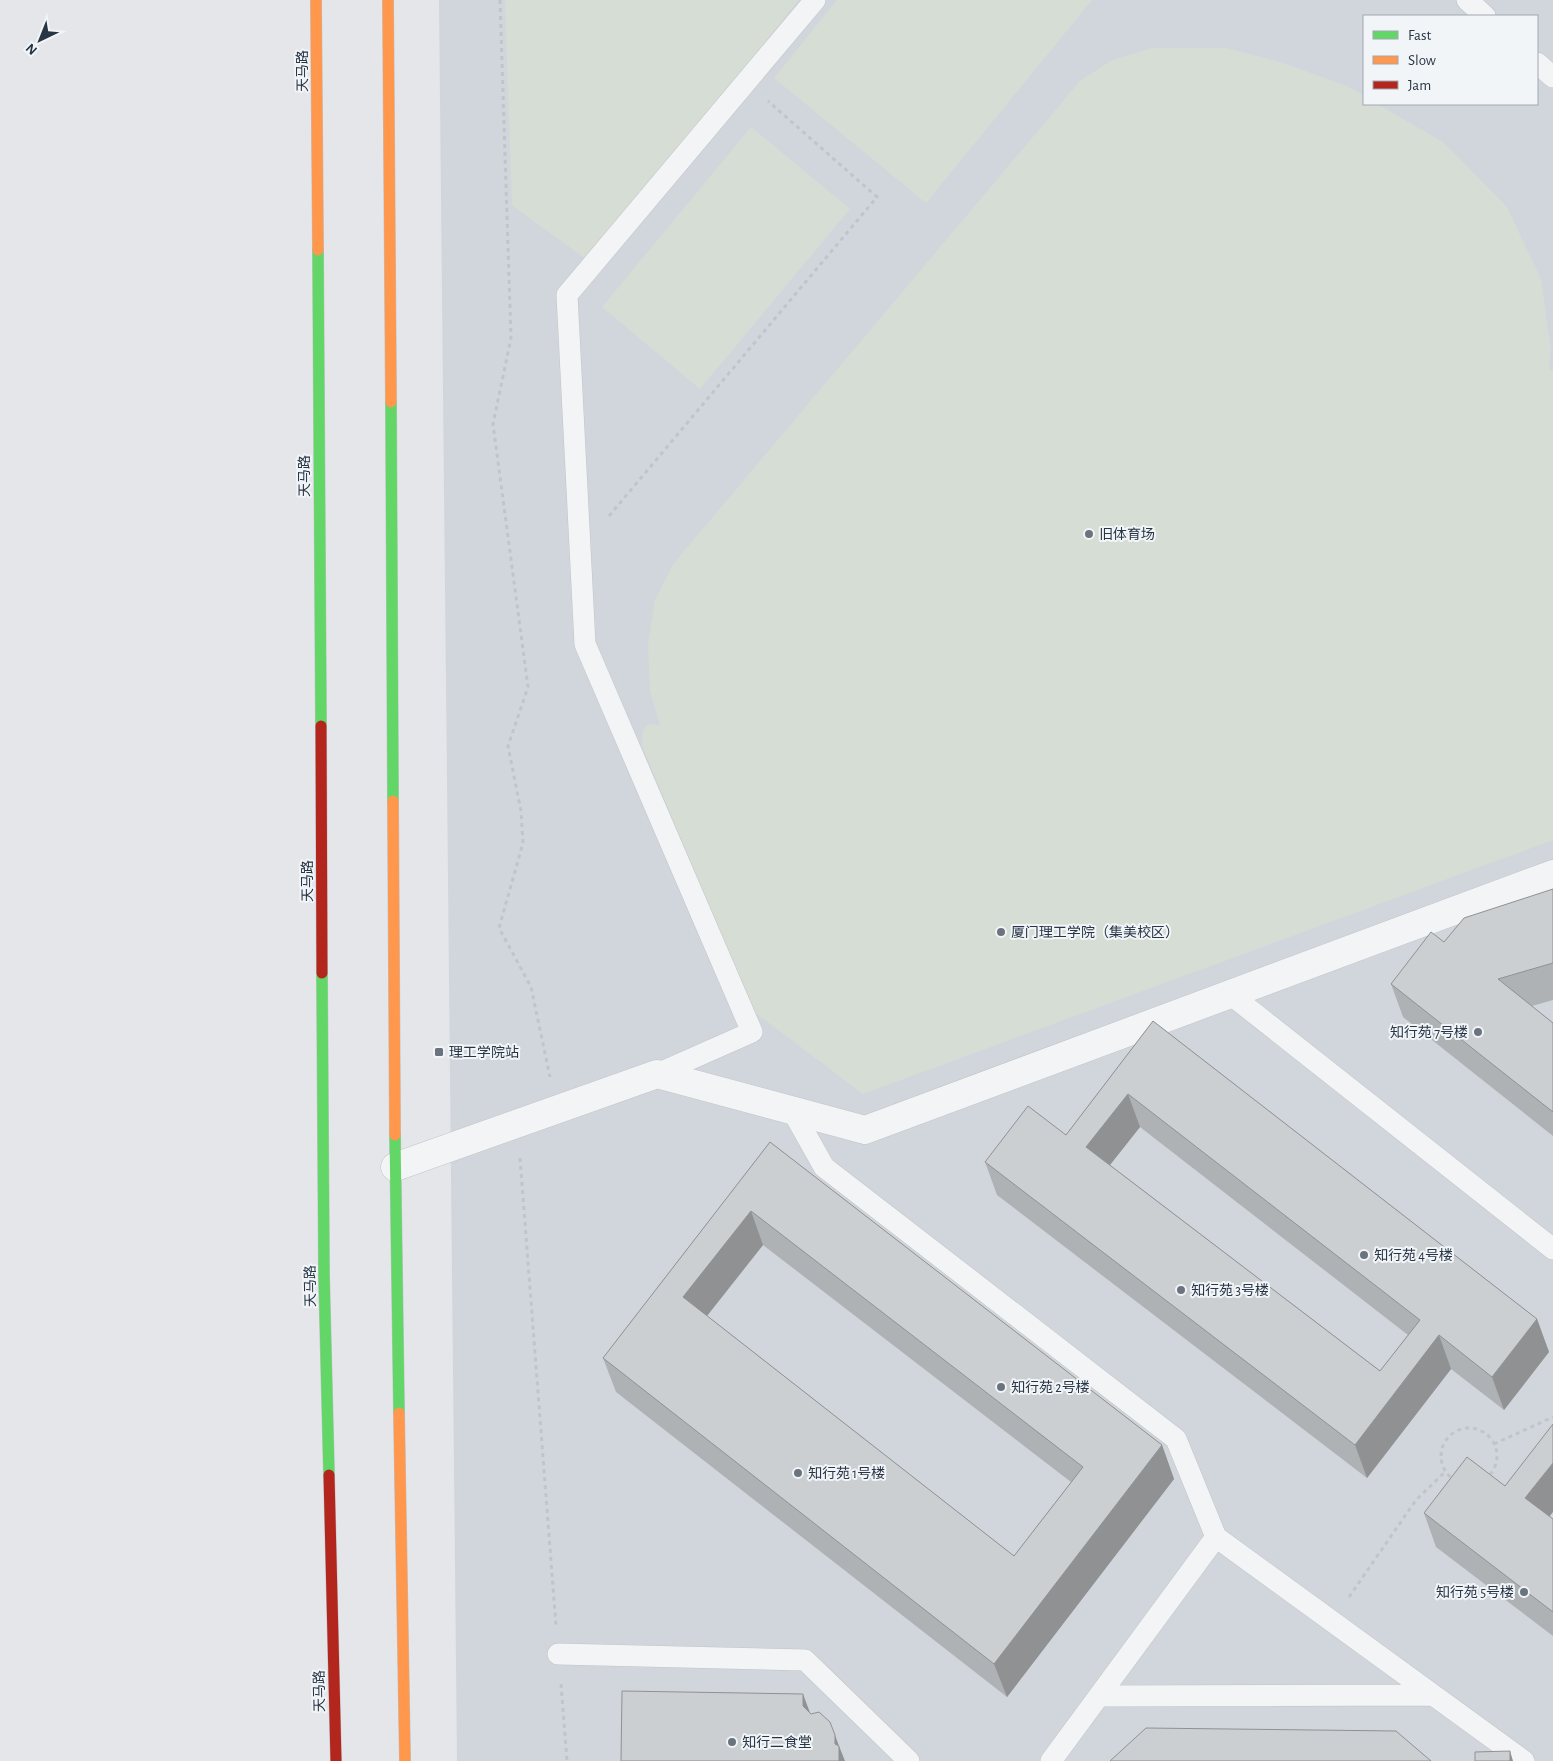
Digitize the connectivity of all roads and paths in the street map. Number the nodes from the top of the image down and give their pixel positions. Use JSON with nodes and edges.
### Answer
{"nodes":[{"id":1,"x":316,"y":0,"type":"edge"},
{"id":2,"x":388,"y":0,"type":"edge"},
{"id":3,"x":500,"y":0,"type":"edge"},
{"id":4,"x":815,"y":0,"type":"edge"},
{"id":5,"x":1467,"y":0,"type":"edge"},
{"id":6,"x":1484,"y":15,"type":"edge"},
{"id":7,"x":1538,"y":63,"type":"edge"},
{"id":8,"x":1553,"y":77,"type":"edge"},
{"id":9,"x":746,"y":82,"type":"junction"},
{"id":10,"x":580,"y":551,"type":"junction"},
{"id":11,"x":1553,"y":874,"type":"edge"},
{"id":12,"x":1230,"y":994,"type":"junction"},
{"id":13,"x":657,"y":1074,"type":"junction"},
{"id":14,"x":557,"y":1110,"type":"junction"},
{"id":15,"x":792,"y":1110,"type":"junction"},
{"id":16,"x":517,"y":1124,"type":"junction"},
{"id":17,"x":395,"y":1167,"type":"junction"},
{"id":18,"x":1553,"y":1249,"type":"edge"},
{"id":19,"x":1553,"y":1417,"type":"edge"},
{"id":20,"x":1494,"y":1444,"type":"junction"},
{"id":21,"x":1446,"y":1471,"type":"junction"},
{"id":22,"x":1216,"y":1536,"type":"junction"},
{"id":23,"x":1332,"y":1621,"type":"junction"},
{"id":24,"x":558,"y":1654,"type":"junction"},
{"id":25,"x":1433,"y":1695,"type":"junction"},
{"id":26,"x":1099,"y":1696,"type":"junction"},
{"id":27,"x":336,"y":1761,"type":"edge"},
{"id":28,"x":405,"y":1761,"type":"edge"},
{"id":29,"x":567,"y":1761,"type":"edge"},
{"id":30,"x":909,"y":1761,"type":"edge"},
{"id":31,"x":1051,"y":1761,"type":"edge"},
{"id":32,"x":1524,"y":1761,"type":"edge"}],
"edges":[{"from":1,"to":27,"type":"main road","name":"天马路"},
{"from":2,"to":17,"type":"main road"},
{"from":3,"to":14,"type":"path"},
{"from":4,"to":9,"type":"lane"},
{"from":5,"to":6,"type":"lane"},
{"from":7,"to":8,"type":"lane"},
{"from":9,"to":10,"type":"lane"},
{"from":9,"to":10,"type":"path"},
{"from":10,"to":13,"type":"lane"},
{"from":11,"to":12,"type":"street"},
{"from":12,"to":15,"type":"street"},
{"from":12,"to":18,"type":"lane"},
{"from":13,"to":14,"type":"street"},
{"from":13,"to":15,"type":"street"},
{"from":14,"to":16,"type":"street"},
{"from":15,"to":22,"type":"lane"},
{"from":16,"to":17,"type":"street"},
{"from":16,"to":24,"type":"path"},
{"from":17,"to":28,"type":"main road"},
{"from":19,"to":20,"type":"path"},
{"from":20,"to":21,"type":"path"},
{"from":20,"to":21,"type":"path"},
{"from":21,"to":23,"type":"path"},
{"from":22,"to":23,"type":"lane"},
{"from":22,"to":26,"type":"lane"},
{"from":23,"to":25,"type":"lane"},
{"from":24,"to":29,"type":"path"},
{"from":24,"to":30,"type":"lane"},
{"from":25,"to":26,"type":"lane"},
{"from":25,"to":32,"type":"lane"},
{"from":26,"to":31,"type":"lane"}]}
